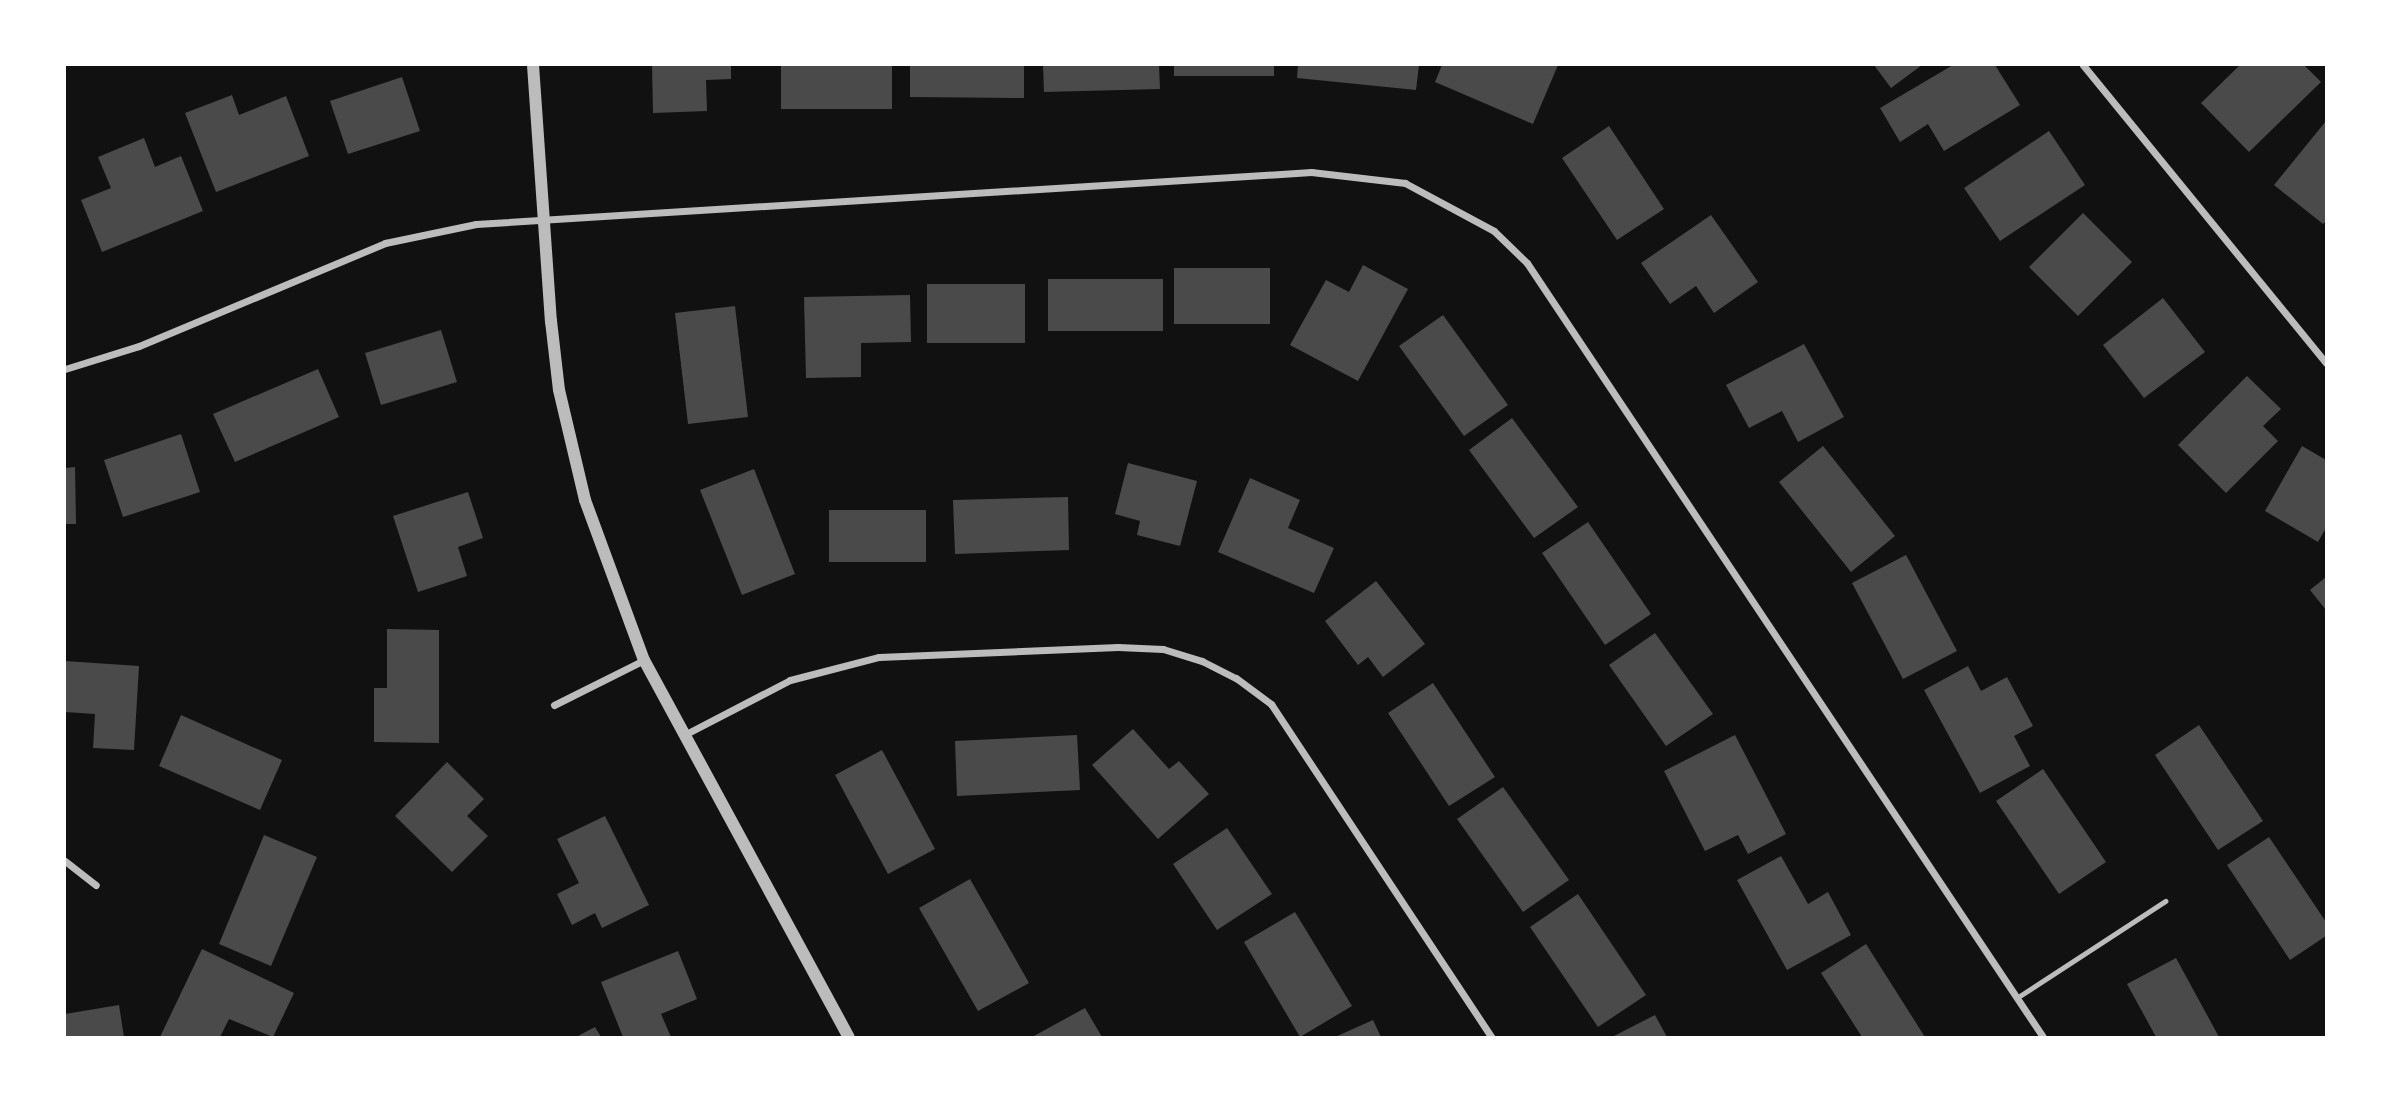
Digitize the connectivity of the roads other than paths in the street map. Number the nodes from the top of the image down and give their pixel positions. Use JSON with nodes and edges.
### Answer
{"nodes":[{"id":1,"x":533,"y":65,"type":"edge"},
{"id":2,"x":2083,"y":65,"type":"edge"},
{"id":3,"x":543,"y":222,"type":"junction"},
{"id":4,"x":2326,"y":363,"type":"edge"},
{"id":5,"x":65,"y":369,"type":"edge"},
{"id":6,"x":644,"y":660,"type":"junction"},
{"id":7,"x":554,"y":705,"type":"dead end"},
{"id":8,"x":683,"y":735,"type":"junction"},
{"id":9,"x":65,"y":861,"type":"edge"},
{"id":10,"x":96,"y":885,"type":"dead end"},
{"id":11,"x":2165,"y":901,"type":"dead end"},
{"id":12,"x":2018,"y":997,"type":"junction"},
{"id":13,"x":849,"y":1037,"type":"edge"},
{"id":14,"x":1491,"y":1037,"type":"edge"},
{"id":15,"x":2043,"y":1037,"type":"edge"}],
"edges":[{"from":1,"to":3,"type":"street"},
{"from":2,"to":4,"type":"street"},
{"from":3,"to":5,"type":"street"},
{"from":3,"to":6,"type":"street"},
{"from":3,"to":12,"type":"street"},
{"from":6,"to":7,"type":"street"},
{"from":6,"to":8,"type":"street"},
{"from":8,"to":13,"type":"street"},
{"from":8,"to":14,"type":"street"},
{"from":9,"to":10,"type":"street"},
{"from":11,"to":12,"type":"lane"},
{"from":12,"to":15,"type":"street"}]}
